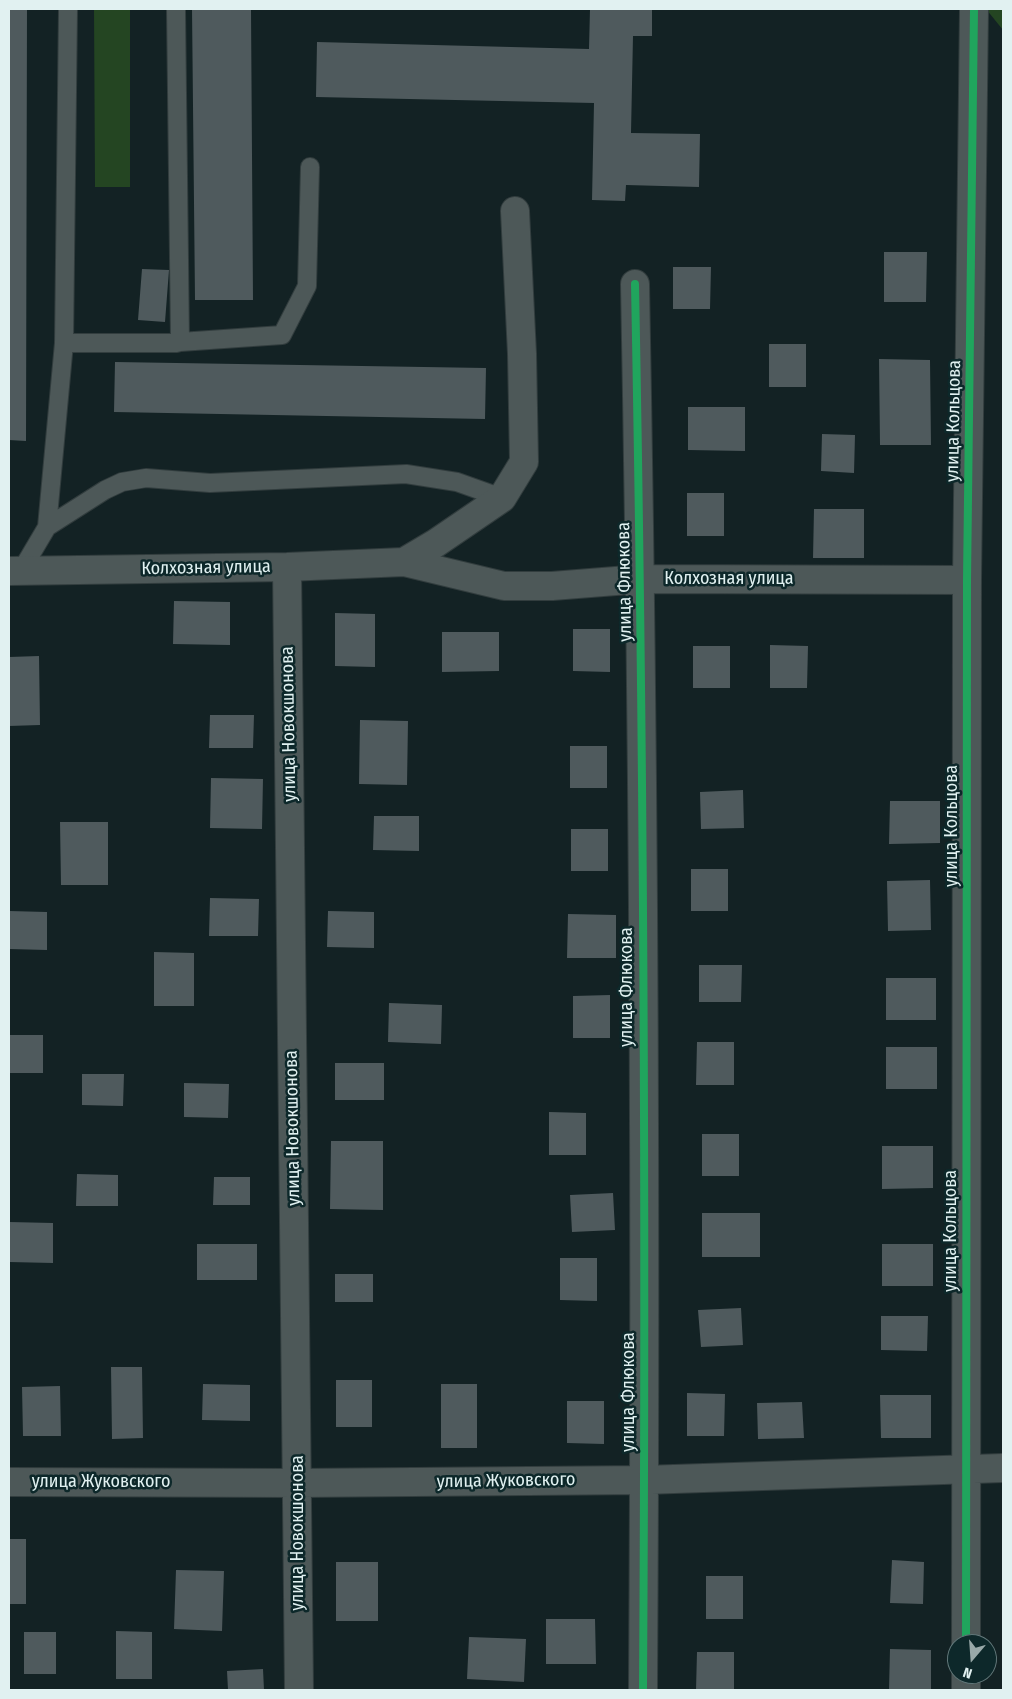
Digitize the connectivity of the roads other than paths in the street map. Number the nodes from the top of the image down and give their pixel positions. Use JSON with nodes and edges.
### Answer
{"nodes":[{"id":1,"x":68,"y":9,"type":"edge"},
{"id":2,"x":176,"y":9,"type":"edge"},
{"id":3,"x":974,"y":9,"type":"edge"},
{"id":4,"x":310,"y":167,"type":"dead end"},
{"id":5,"x":515,"y":211,"type":"dead end"},
{"id":6,"x":635,"y":284,"type":"dead end"},
{"id":7,"x":64,"y":342,"type":"junction"},
{"id":8,"x":180,"y":342,"type":"junction"},
{"id":9,"x":502,"y":498,"type":"junction"},
{"id":10,"x":48,"y":527,"type":"junction"},
{"id":11,"x":404,"y":562,"type":"junction"},
{"id":12,"x":288,"y":567,"type":"junction"},
{"id":13,"x":15,"y":571,"type":"edge"},
{"id":14,"x":641,"y":579,"type":"junction"},
{"id":15,"x":967,"y":580,"type":"junction"},
{"id":16,"x":1003,"y":1468,"type":"edge"},
{"id":17,"x":966,"y":1469,"type":"junction"},
{"id":18,"x":644,"y":1480,"type":"junction"},
{"id":19,"x":9,"y":1482,"type":"edge"},
{"id":20,"x":297,"y":1483,"type":"junction"},
{"id":21,"x":966,"y":1634,"type":"edge"},
{"id":22,"x":299,"y":1690,"type":"edge"},
{"id":23,"x":643,"y":1690,"type":"edge"}],
"edges":[{"from":1,"to":7,"type":"lane"},
{"from":2,"to":8,"type":"lane"},
{"from":3,"to":15,"type":"street","name":"улица Кольцова"},
{"from":4,"to":8,"type":"lane"},
{"from":5,"to":9,"type":"street","name":"Колхозная улица"},
{"from":6,"to":14,"type":"street","name":"улица Флюкова"},
{"from":7,"to":8,"type":"lane"},
{"from":7,"to":10,"type":"lane"},
{"from":9,"to":10,"type":"lane"},
{"from":9,"to":11,"type":"street","name":"Колхозная улица"},
{"from":10,"to":13,"type":"lane"},
{"from":11,"to":12,"type":"street","name":"Колхозная улица"},
{"from":11,"to":14,"type":"street","name":"Колхозная улица"},
{"from":12,"to":13,"type":"street","name":"Колхозная улица"},
{"from":12,"to":20,"type":"street","name":"улица Новокшонова"},
{"from":14,"to":15,"type":"street","name":"Колхозная улица"},
{"from":14,"to":18,"type":"street","name":"улица Флюкова"},
{"from":15,"to":17,"type":"street","name":"улица Кольцова"},
{"from":16,"to":17,"type":"street","name":"улица Жуковского"},
{"from":17,"to":18,"type":"street","name":"улица Жуковского"},
{"from":17,"to":21,"type":"street","name":"улица Кольцова"},
{"from":18,"to":20,"type":"street","name":"улица Жуковского"},
{"from":18,"to":23,"type":"street","name":"улица Флюкова"},
{"from":19,"to":20,"type":"street","name":"улица Жуковского"},
{"from":20,"to":22,"type":"street","name":"улица Новокшонова"}]}
